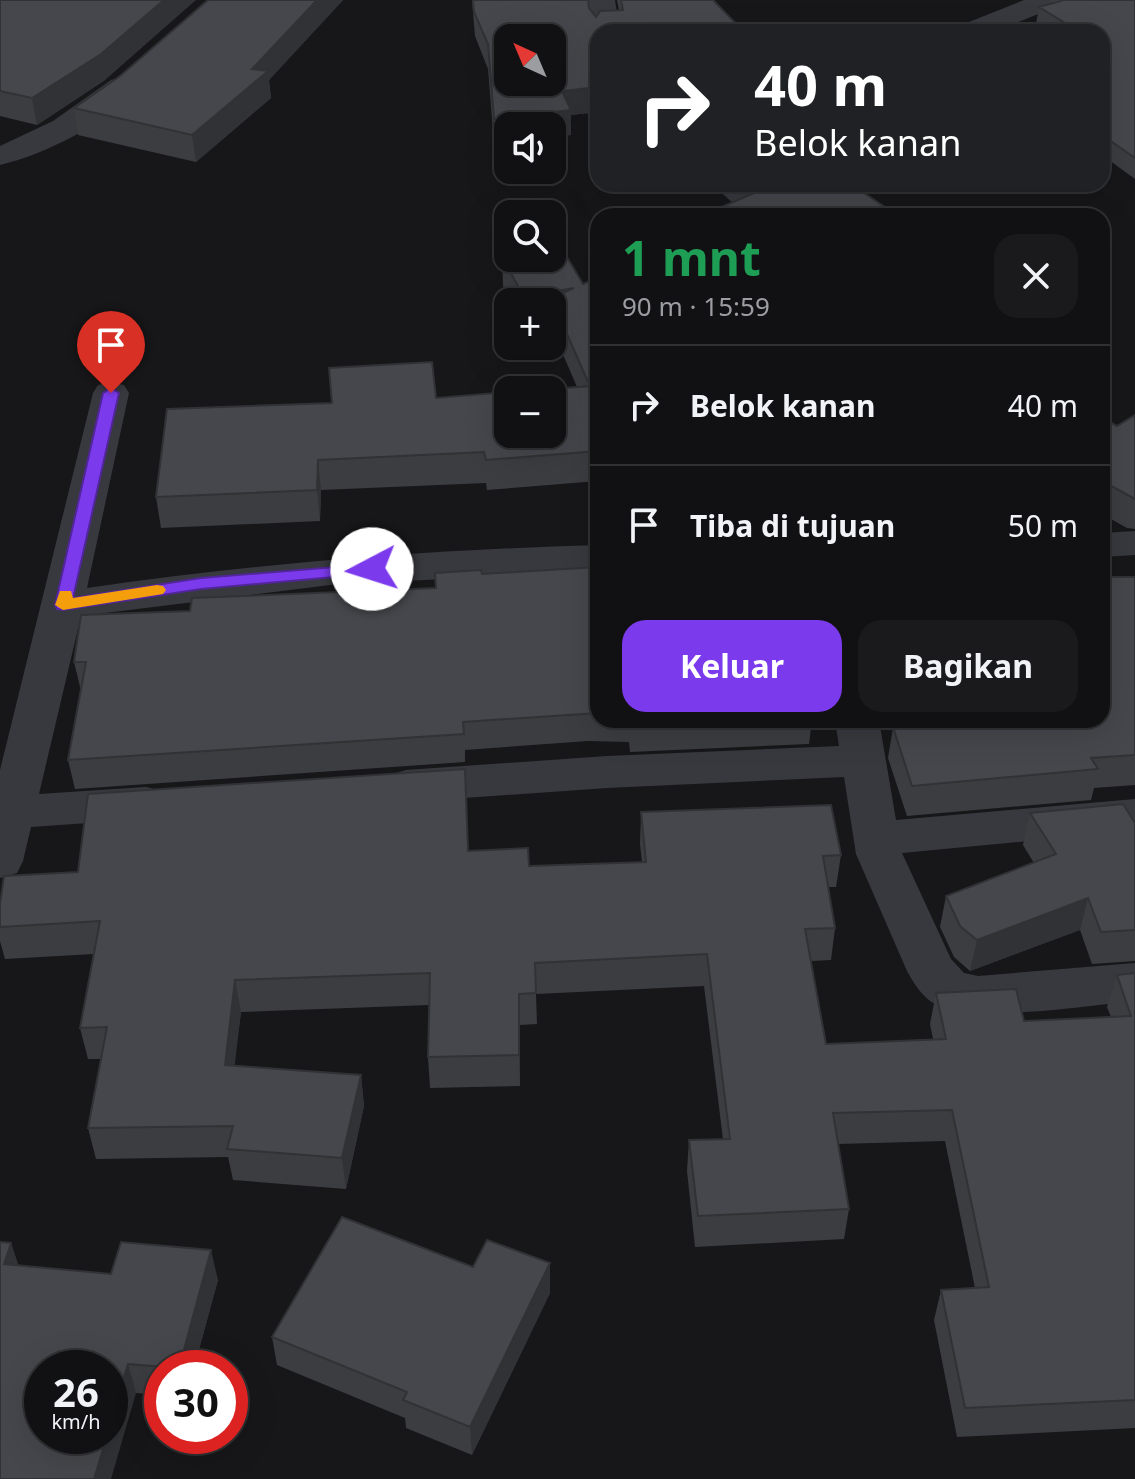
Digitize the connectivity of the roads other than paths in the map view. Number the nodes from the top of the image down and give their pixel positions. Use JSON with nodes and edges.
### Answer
{"nodes":[{"id":1,"x":601,"y":0,"type":"edge"},
{"id":2,"x":1048,"y":0,"type":"edge"},
{"id":3,"x":605,"y":24,"type":"edge"},
{"id":4,"x":989,"y":24,"type":"edge"},
{"id":5,"x":144,"y":65,"type":"edge"},
{"id":6,"x":0,"y":156,"type":"edge"},
{"id":7,"x":738,"y":192,"type":"edge"},
{"id":8,"x":757,"y":208,"type":"edge"},
{"id":9,"x":111,"y":393,"type":"dead end"},
{"id":10,"x":1135,"y":543,"type":"edge"},
{"id":11,"x":1110,"y":545,"type":"edge"},
{"id":12,"x":590,"y":558,"type":"edge"},
{"id":13,"x":63,"y":605,"type":"junction"},
{"id":14,"x":860,"y":741,"type":"edge"},
{"id":15,"x":372,"y":788,"type":"edge"},
{"id":16,"x":185,"y":801,"type":"edge"},
{"id":17,"x":12,"y":812,"type":"junction"},
{"id":18,"x":1135,"y":815,"type":"edge"},
{"id":19,"x":876,"y":839,"type":"junction"},
{"id":20,"x":0,"y":861,"type":"edge"},
{"id":21,"x":1135,"y":982,"type":"edge"}],
"edges":[{"from":1,"to":3,"type":"street"},
{"from":2,"to":4,"type":"street"},
{"from":5,"to":6,"type":"street"},
{"from":7,"to":8,"type":"street"},
{"from":9,"to":13,"type":"street"},
{"from":10,"to":11,"type":"street"},
{"from":12,"to":13,"type":"street"},
{"from":13,"to":17,"type":"street"},
{"from":14,"to":15,"type":"street"},
{"from":14,"to":19,"type":"street"},
{"from":16,"to":17,"type":"street"},
{"from":17,"to":20,"type":"street"},
{"from":18,"to":19,"type":"street"},
{"from":19,"to":21,"type":"street"}]}
